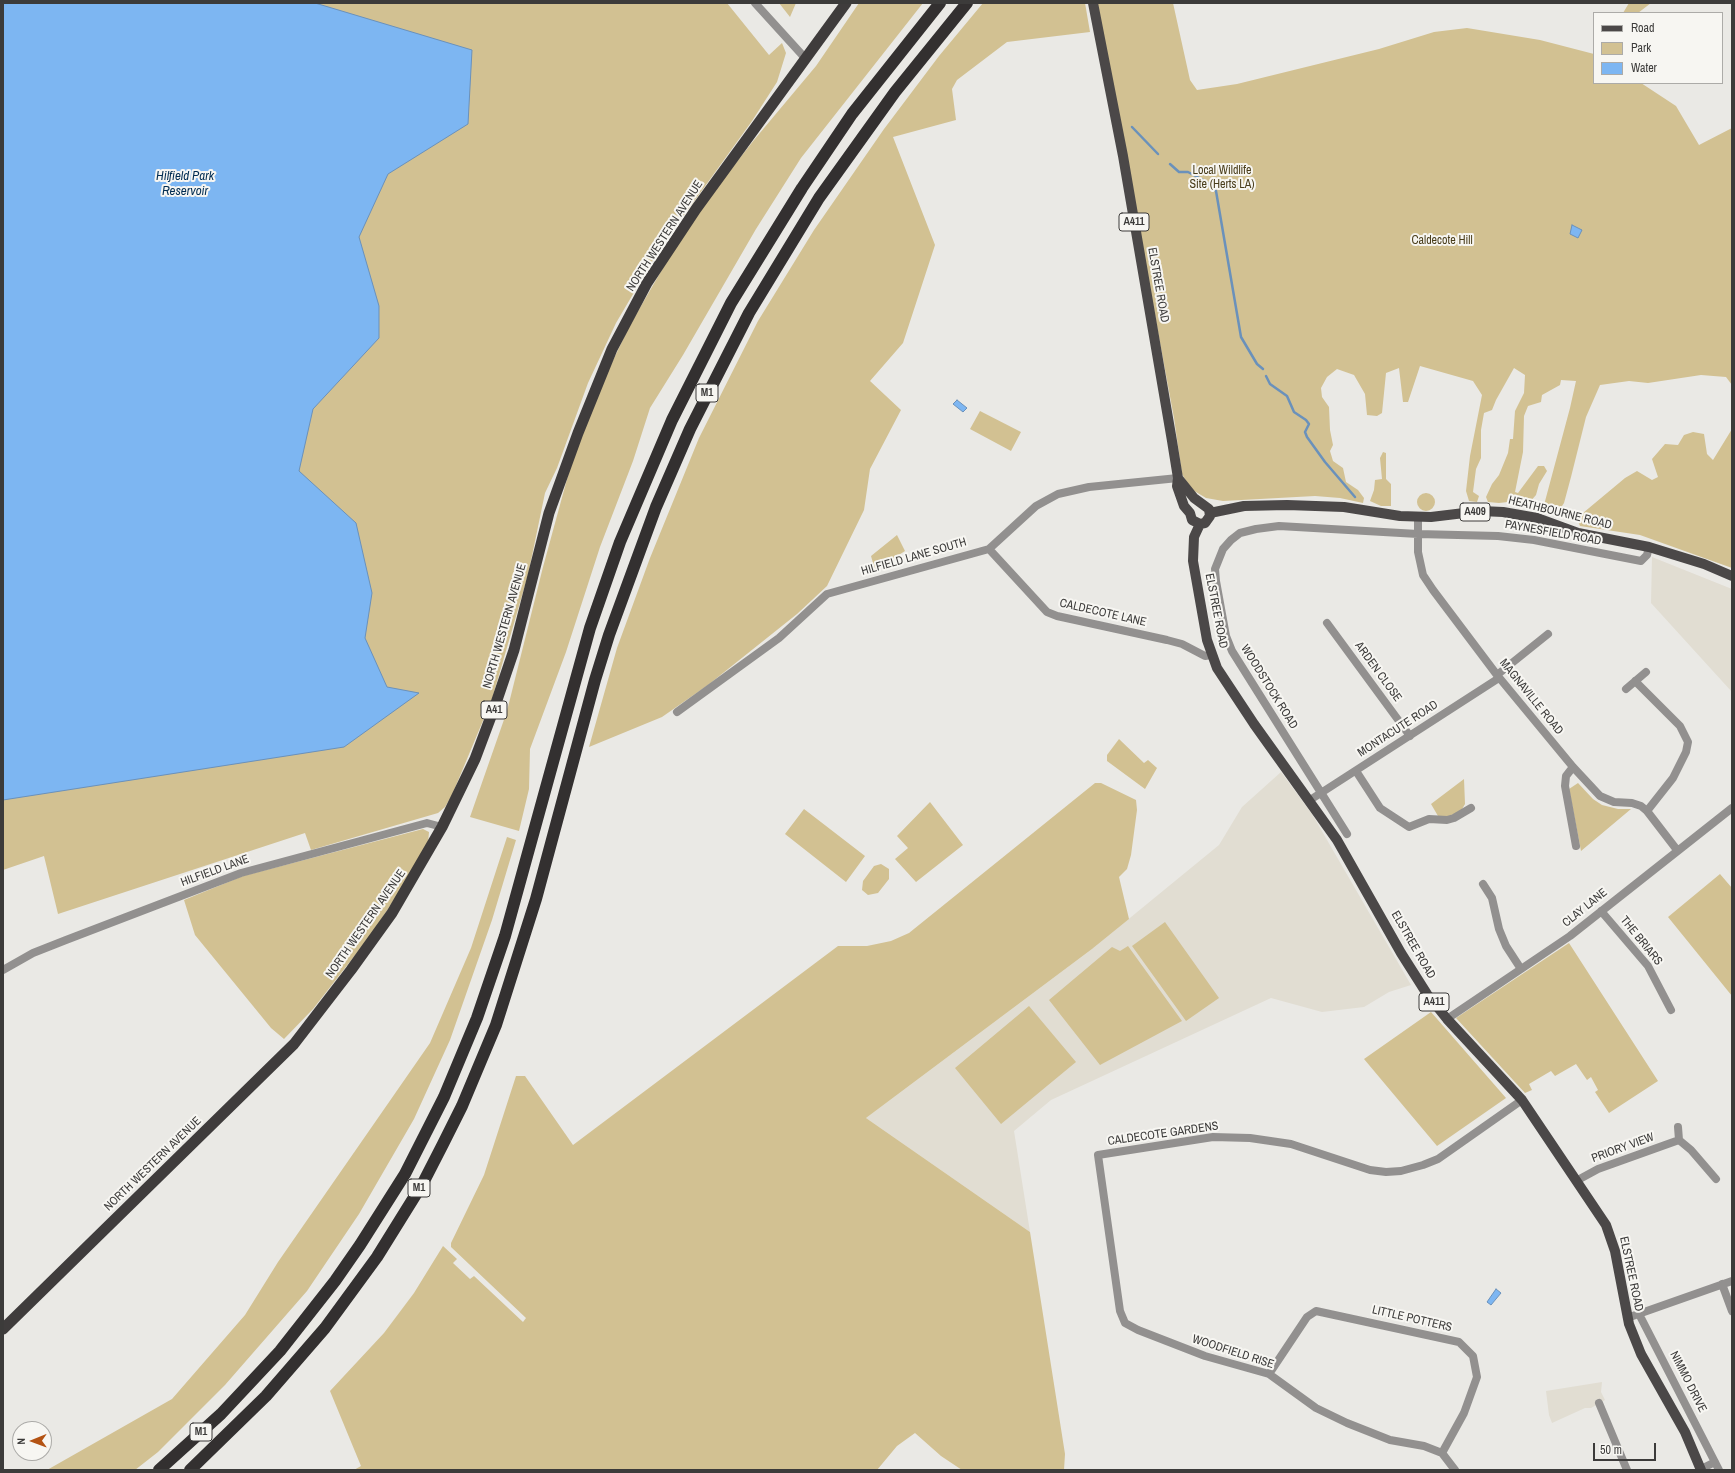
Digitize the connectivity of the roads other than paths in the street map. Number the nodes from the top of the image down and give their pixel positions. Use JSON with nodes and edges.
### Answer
{"nodes":[{"id":1,"x":755,"y":3,"type":"edge"},
{"id":2,"x":846,"y":3,"type":"edge"},
{"id":3,"x":940,"y":3,"type":"edge"},
{"id":4,"x":967,"y":3,"type":"edge"},
{"id":5,"x":1093,"y":3,"type":"edge"},
{"id":6,"x":805,"y":58,"type":"junction"},
{"id":7,"x":1178,"y":478,"type":"junction"},
{"id":8,"x":1200,"y":503,"type":"junction"},
{"id":9,"x":1190,"y":513,"type":"junction"},
{"id":10,"x":1210,"y":513,"type":"junction"},
{"id":11,"x":1418,"y":516,"type":"junction"},
{"id":12,"x":1200,"y":524,"type":"junction"},
{"id":13,"x":1418,"y":534,"type":"junction"},
{"id":14,"x":1649,"y":547,"type":"junction"},
{"id":15,"x":989,"y":549,"type":"junction"},
{"id":16,"x":1732,"y":576,"type":"edge"},
{"id":17,"x":1327,"y":622,"type":"dead end"},
{"id":18,"x":1548,"y":634,"type":"dead end"},
{"id":19,"x":1211,"y":655,"type":"junction"},
{"id":20,"x":1646,"y":672,"type":"dead end"},
{"id":21,"x":1498,"y":676,"type":"junction"},
{"id":22,"x":1636,"y":681,"type":"junction"},
{"id":23,"x":1626,"y":689,"type":"dead end"},
{"id":24,"x":678,"y":712,"type":"dead end"},
{"id":25,"x":1410,"y":736,"type":"junction"},
{"id":26,"x":1573,"y":767,"type":"junction"},
{"id":27,"x":1356,"y":771,"type":"junction"},
{"id":28,"x":1321,"y":793,"type":"junction"},
{"id":29,"x":1310,"y":800,"type":"junction"},
{"id":30,"x":1471,"y":808,"type":"dead end"},
{"id":31,"x":1647,"y":811,"type":"junction"},
{"id":32,"x":1730,"y":812,"type":"edge"},
{"id":33,"x":442,"y":827,"type":"junction"},
{"id":34,"x":1348,"y":834,"type":"dead end"},
{"id":35,"x":1576,"y":846,"type":"dead end"},
{"id":36,"x":1677,"y":850,"type":"junction"},
{"id":37,"x":1482,"y":884,"type":"dead end"},
{"id":38,"x":1601,"y":911,"type":"junction"},
{"id":39,"x":1521,"y":969,"type":"junction"},
{"id":40,"x":3,"y":970,"type":"edge"},
{"id":41,"x":1671,"y":1010,"type":"dead end"},
{"id":42,"x":1447,"y":1019,"type":"junction"},
{"id":43,"x":1522,"y":1100,"type":"junction"},
{"id":44,"x":1678,"y":1127,"type":"dead end"},
{"id":45,"x":1679,"y":1140,"type":"junction"},
{"id":46,"x":1716,"y":1179,"type":"dead end"},
{"id":47,"x":1576,"y":1181,"type":"junction"},
{"id":48,"x":1108,"y":1230,"type":"joint"},
{"id":49,"x":1732,"y":1281,"type":"edge"},
{"id":50,"x":1722,"y":1284,"type":"junction"},
{"id":51,"x":1732,"y":1311,"type":"edge"},
{"id":52,"x":1639,"y":1314,"type":"junction"},
{"id":53,"x":1627,"y":1318,"type":"junction"},
{"id":54,"x":3,"y":1329,"type":"edge"},
{"id":55,"x":1269,"y":1374,"type":"junction"},
{"id":56,"x":1599,"y":1403,"type":"dead end"},
{"id":57,"x":1442,"y":1452,"type":"junction"},
{"id":58,"x":1715,"y":1462,"type":"junction"},
{"id":59,"x":1701,"y":1469,"type":"edge"},
{"id":60,"x":159,"y":1470,"type":"edge"},
{"id":61,"x":190,"y":1470,"type":"edge"},
{"id":62,"x":1455,"y":1470,"type":"edge"},
{"id":63,"x":1627,"y":1470,"type":"edge"},
{"id":64,"x":1719,"y":1470,"type":"edge"}],
"edges":[{"from":1,"to":6,"type":"street"},
{"from":2,"to":6,"type":"highway","name":"NORTH WESTERN AVENUE","number":"A41"},
{"from":3,"to":60,"type":"highway","number":"M1"},
{"from":4,"to":61,"type":"highway","number":"M1"},
{"from":5,"to":7,"type":"main road","name":"ELSTREE ROAD","number":"A411"},
{"from":6,"to":33,"type":"highway","name":"NORTH WESTERN AVENUE","number":"A41"},
{"from":7,"to":8,"type":"main road"},
{"from":7,"to":9,"type":"main road","name":"ELSTREE ROAD","number":"A411"},
{"from":7,"to":15,"type":"street","name":"HILFIELD LANE SOUTH"},
{"from":8,"to":9,"type":"main road"},
{"from":8,"to":10,"type":"main road"},
{"from":9,"to":12,"type":"main road","name":"ELSTREE ROAD","number":"A411"},
{"from":10,"to":11,"type":"main road","name":"HEATHBOURNE ROAD","number":"A409"},
{"from":10,"to":12,"type":"main road","name":"ELSTREE ROAD","number":"A411"},
{"from":11,"to":13,"type":"street","name":"MAGNAVILLE ROAD"},
{"from":11,"to":14,"type":"main road","name":"HEATHBOURNE ROAD","number":"A409"},
{"from":12,"to":19,"type":"main road","name":"ELSTREE ROAD","number":"A411"},
{"from":13,"to":14,"type":"street","name":"PAYNESFIELD ROAD"},
{"from":13,"to":21,"type":"street","name":"MAGNAVILLE ROAD"},
{"from":13,"to":28,"type":"street","name":"WOODSTOCK ROAD"},
{"from":14,"to":16,"type":"main road","name":"HEATHBOURNE ROAD","number":"A409"},
{"from":15,"to":19,"type":"street","name":"CALDECOTE LANE"},
{"from":15,"to":24,"type":"street","name":"HILFIELD LANE SOUTH"},
{"from":17,"to":25,"type":"street","name":"ARDEN CLOSE"},
{"from":18,"to":21,"type":"street","name":"MONTACUTE ROAD"},
{"from":19,"to":29,"type":"main road","name":"ELSTREE ROAD","number":"A411"},
{"from":20,"to":22,"type":"street"},
{"from":21,"to":25,"type":"street","name":"MONTACUTE ROAD"},
{"from":21,"to":26,"type":"street","name":"MAGNAVILLE ROAD"},
{"from":22,"to":23,"type":"street"},
{"from":22,"to":31,"type":"street"},
{"from":25,"to":27,"type":"street","name":"MONTACUTE ROAD"},
{"from":26,"to":31,"type":"street","name":"MAGNAVILLE ROAD"},
{"from":26,"to":35,"type":"street"},
{"from":27,"to":28,"type":"street","name":"MONTACUTE ROAD"},
{"from":27,"to":30,"type":"street"},
{"from":28,"to":29,"type":"street","name":"MONTACUTE ROAD"},
{"from":28,"to":34,"type":"street","name":"WOODSTOCK ROAD"},
{"from":29,"to":42,"type":"main road","name":"ELSTREE ROAD","number":"A411"},
{"from":31,"to":36,"type":"street","name":"MAGNAVILLE ROAD"},
{"from":32,"to":36,"type":"street","name":"CLAY LANE"},
{"from":33,"to":40,"type":"street","name":"HILFIELD LANE"},
{"from":33,"to":54,"type":"highway","name":"NORTH WESTERN AVENUE","number":"A41"},
{"from":36,"to":38,"type":"street","name":"CLAY LANE"},
{"from":37,"to":39,"type":"street"},
{"from":38,"to":39,"type":"street","name":"CLAY LANE"},
{"from":38,"to":41,"type":"street","name":"THE BRIARS"},
{"from":39,"to":42,"type":"street","name":"CLAY LANE"},
{"from":42,"to":43,"type":"main road","name":"ELSTREE ROAD","number":"A411"},
{"from":43,"to":47,"type":"main road","name":"ELSTREE ROAD","number":"A411"},
{"from":43,"to":48,"type":"street","name":"CALDECOTE GARDENS"},
{"from":44,"to":45,"type":"street"},
{"from":45,"to":46,"type":"street"},
{"from":45,"to":47,"type":"street","name":"PRIORY VIEW"},
{"from":47,"to":53,"type":"main road","name":"ELSTREE ROAD","number":"A411"},
{"from":48,"to":55,"type":"street","name":"WOODFIELD RISE"},
{"from":49,"to":50,"type":"street"},
{"from":50,"to":51,"type":"street"},
{"from":50,"to":52,"type":"street"},
{"from":52,"to":53,"type":"street"},
{"from":52,"to":58,"type":"street","name":"NIMMO DRIVE"},
{"from":53,"to":59,"type":"main road","name":"ELSTREE ROAD","number":"A411"},
{"from":55,"to":57,"type":"street","name":"WOODFIELD RISE"},
{"from":55,"to":57,"type":"street","name":"LITTLE POTTERS"},
{"from":56,"to":63,"type":"street"},
{"from":57,"to":62,"type":"street"},
{"from":58,"to":59,"type":"street"},
{"from":58,"to":64,"type":"street","name":"NIMMO DRIVE"}]}
